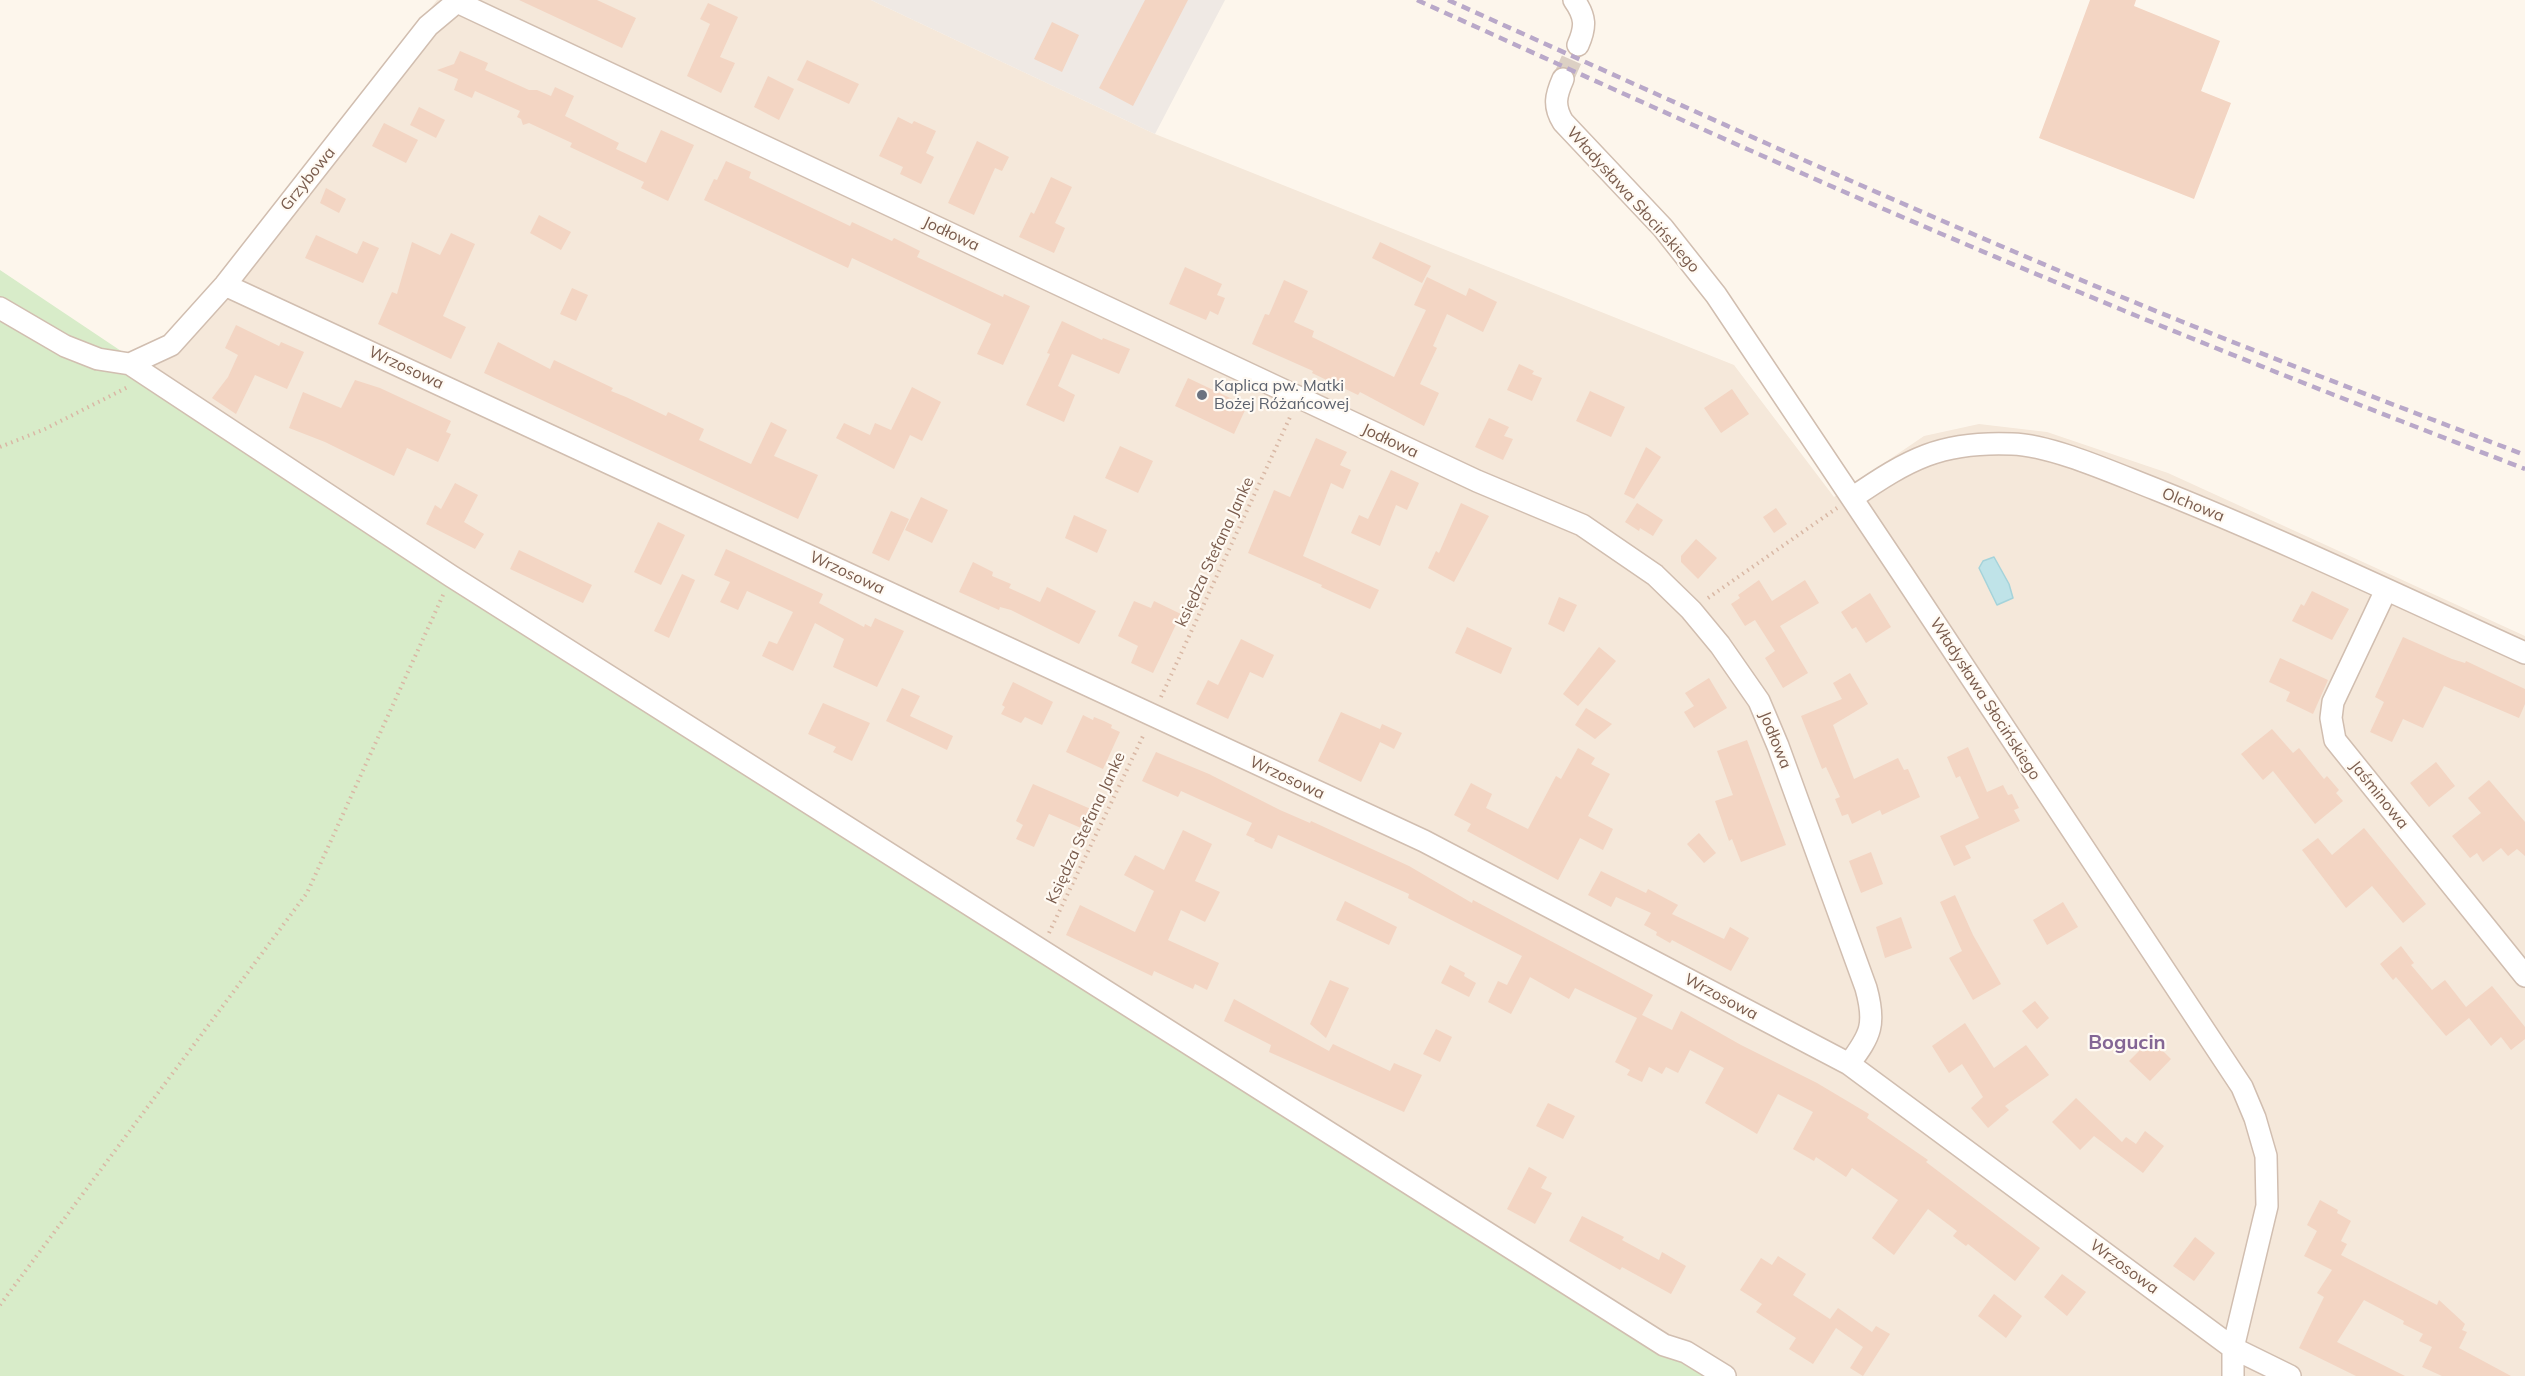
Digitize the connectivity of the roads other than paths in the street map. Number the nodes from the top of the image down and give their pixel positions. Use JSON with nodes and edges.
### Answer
{"nodes":[{"id":1,"x":1574,"y":0,"type":"edge"},
{"id":2,"x":458,"y":1,"type":"edge"},
{"id":3,"x":1578,"y":45,"type":"tunnel mouth"},
{"id":4,"x":1563,"y":79,"type":"tunnel mouth"},
{"id":5,"x":225,"y":285,"type":"junction"},
{"id":6,"x":0,"y":308,"type":"edge"},
{"id":7,"x":130,"y":364,"type":"junction"},
{"id":8,"x":1852,"y":498,"type":"junction"},
{"id":9,"x":2386,"y":590,"type":"junction"},
{"id":10,"x":2525,"y":653,"type":"edge"},
{"id":11,"x":2525,"y":976,"type":"edge"},
{"id":12,"x":1849,"y":1064,"type":"junction"},
{"id":13,"x":2233,"y":1348,"type":"junction"},
{"id":14,"x":1725,"y":1376,"type":"edge"},
{"id":15,"x":2233,"y":1376,"type":"edge"},
{"id":16,"x":2290,"y":1376,"type":"edge"}],
"edges":[{"from":1,"to":3,"type":"street"},
{"from":2,"to":5,"type":"street","name":"Grzybowa"},
{"from":2,"to":12,"type":"street","name":"Jodłowa"},
{"from":4,"to":8,"type":"street","name":"Władysława Słocińskiego"},
{"from":5,"to":7,"type":"street","name":"Grzybowa"},
{"from":5,"to":12,"type":"street","name":"Wrzosowa"},
{"from":6,"to":7,"type":"street"},
{"from":7,"to":14,"type":"street"},
{"from":8,"to":9,"type":"street","name":"Olchowa"},
{"from":8,"to":13,"type":"street","name":"Władysława Słocińskiego"},
{"from":9,"to":10,"type":"street","name":"Olchowa"},
{"from":9,"to":11,"type":"street","name":"Jaśminowa"},
{"from":12,"to":13,"type":"street","name":"Wrzosowa"},
{"from":13,"to":15,"type":"street","name":"Władysława Słocińskiego"},
{"from":13,"to":16,"type":"street","name":"Wrzosowa"}]}
